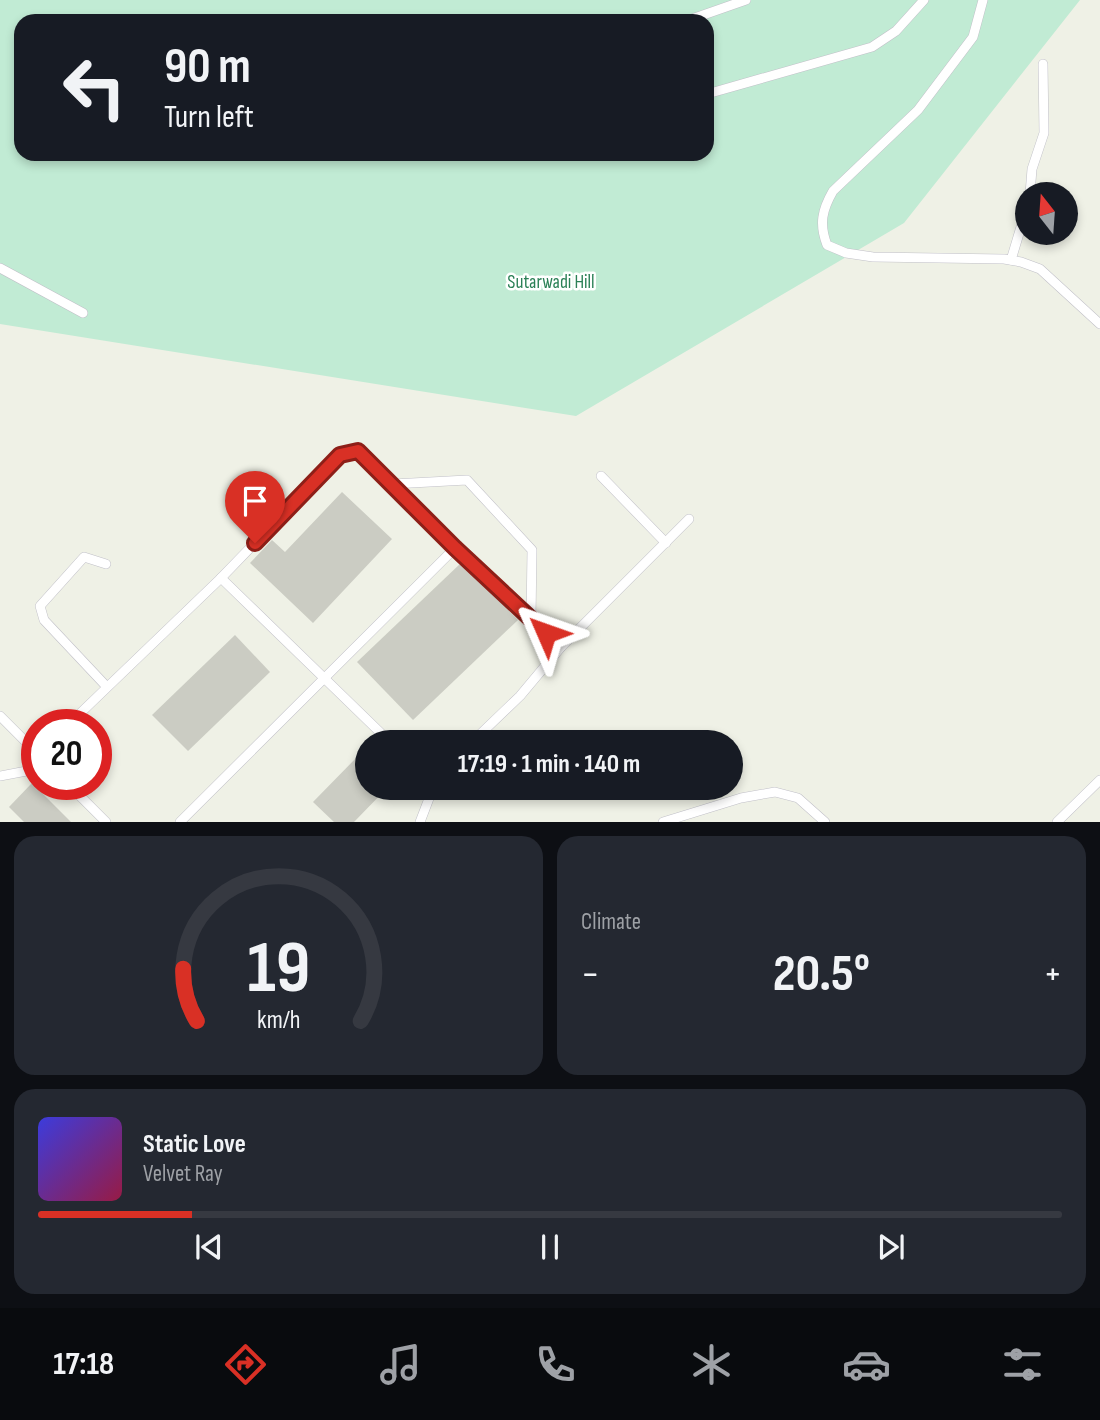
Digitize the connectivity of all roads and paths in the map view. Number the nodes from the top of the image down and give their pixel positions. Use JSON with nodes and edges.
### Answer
{"nodes":[{"id":1,"x":746,"y":0,"type":"edge"},
{"id":2,"x":924,"y":0,"type":"edge"},
{"id":3,"x":983,"y":0,"type":"edge"},
{"id":4,"x":705,"y":14,"type":"edge"},
{"id":5,"x":1043,"y":64,"type":"dead end"},
{"id":6,"x":714,"y":92,"type":"edge"},
{"id":7,"x":1031,"y":182,"type":"edge"},
{"id":8,"x":1016,"y":245,"type":"edge"},
{"id":9,"x":1011,"y":260,"type":"junction"},
{"id":10,"x":0,"y":268,"type":"edge"},
{"id":11,"x":83,"y":313,"type":"dead end"},
{"id":12,"x":1100,"y":324,"type":"edge"},
{"id":13,"x":601,"y":476,"type":"dead end"},
{"id":14,"x":393,"y":484,"type":"junction"},
{"id":15,"x":689,"y":519,"type":"dead end"},
{"id":16,"x":666,"y":542,"type":"junction"},
{"id":17,"x":455,"y":548,"type":"junction"},
{"id":18,"x":106,"y":564,"type":"dead end"},
{"id":19,"x":220,"y":579,"type":"junction"},
{"id":20,"x":531,"y":618,"type":"junction"},
{"id":21,"x":561,"y":647,"type":"junction"},
{"id":22,"x":325,"y":679,"type":"junction"},
{"id":23,"x":107,"y":688,"type":"junction"},
{"id":24,"x":85,"y":709,"type":"edge"},
{"id":25,"x":0,"y":716,"type":"edge"},
{"id":26,"x":378,"y":730,"type":"edge"},
{"id":27,"x":484,"y":730,"type":"edge"},
{"id":28,"x":21,"y":737,"type":"edge"},
{"id":29,"x":21,"y":772,"type":"edge"},
{"id":30,"x":0,"y":776,"type":"edge"},
{"id":31,"x":1100,"y":779,"type":"edge"},
{"id":32,"x":84,"y":800,"type":"edge"},
{"id":33,"x":428,"y":800,"type":"edge"},
{"id":34,"x":106,"y":821,"type":"edge"},
{"id":35,"x":180,"y":821,"type":"edge"},
{"id":36,"x":420,"y":821,"type":"edge"},
{"id":37,"x":663,"y":821,"type":"edge"},
{"id":38,"x":825,"y":821,"type":"edge"},
{"id":39,"x":1056,"y":821,"type":"edge"}],
"edges":[{"from":1,"to":4,"type":"lane"},
{"from":2,"to":6,"type":"lane"},
{"from":3,"to":9,"type":"lane"},
{"from":5,"to":7,"type":"lane"},
{"from":8,"to":9,"type":"lane"},
{"from":9,"to":12,"type":"lane"},
{"from":10,"to":11,"type":"lane"},
{"from":13,"to":16,"type":"lane"},
{"from":14,"to":17,"type":"lane"},
{"from":14,"to":19,"type":"lane"},
{"from":14,"to":20,"type":"lane"},
{"from":15,"to":16,"type":"lane"},
{"from":16,"to":21,"type":"lane"},
{"from":17,"to":20,"type":"lane"},
{"from":17,"to":22,"type":"lane"},
{"from":18,"to":23,"type":"lane"},
{"from":19,"to":22,"type":"lane"},
{"from":19,"to":23,"type":"lane"},
{"from":20,"to":21,"type":"lane"},
{"from":21,"to":27,"type":"lane"},
{"from":22,"to":26,"type":"lane"},
{"from":22,"to":35,"type":"lane"},
{"from":23,"to":24,"type":"lane"},
{"from":25,"to":28,"type":"lane"},
{"from":29,"to":30,"type":"lane"},
{"from":31,"to":39,"type":"lane"},
{"from":32,"to":34,"type":"lane"},
{"from":33,"to":36,"type":"lane"},
{"from":37,"to":38,"type":"lane"}]}
